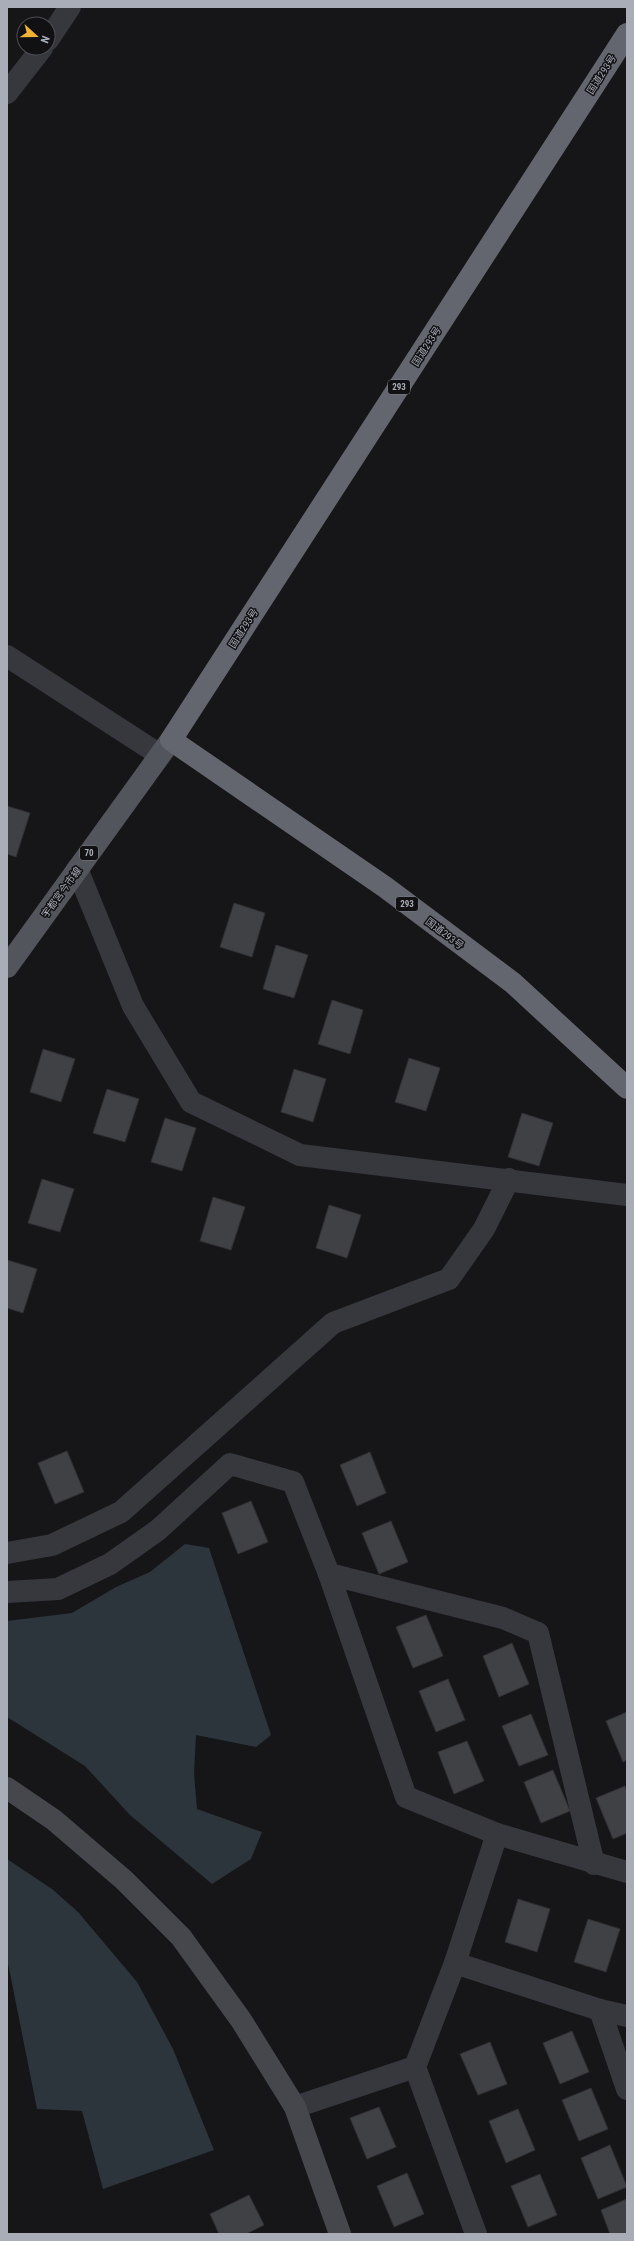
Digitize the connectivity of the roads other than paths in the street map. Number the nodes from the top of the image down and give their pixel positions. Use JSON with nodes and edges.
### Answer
{"nodes":[{"id":1,"x":70,"y":7,"type":"edge"},
{"id":2,"x":56,"y":28,"type":"edge"},
{"id":3,"x":627,"y":34,"type":"edge"},
{"id":4,"x":36,"y":56,"type":"edge"},
{"id":5,"x":7,"y":93,"type":"edge"},
{"id":6,"x":7,"y":656,"type":"edge"},
{"id":7,"x":166,"y":747,"type":"junction"},
{"id":8,"x":77,"y":869,"type":"junction"},
{"id":9,"x":7,"y":967,"type":"edge"},
{"id":10,"x":627,"y":1088,"type":"edge"},
{"id":11,"x":509,"y":1180,"type":"junction"},
{"id":12,"x":627,"y":1195,"type":"edge"},
{"id":13,"x":7,"y":1553,"type":"edge"},
{"id":14,"x":329,"y":1574,"type":"junction"},
{"id":15,"x":7,"y":1592,"type":"edge"},
{"id":16,"x":7,"y":1788,"type":"edge"},
{"id":17,"x":496,"y":1834,"type":"junction"},
{"id":18,"x":594,"y":1864,"type":"junction"},
{"id":19,"x":627,"y":1872,"type":"edge"},
{"id":20,"x":455,"y":1962,"type":"junction"},
{"id":21,"x":600,"y":2010,"type":"junction"},
{"id":22,"x":627,"y":2016,"type":"edge"},
{"id":23,"x":415,"y":2067,"type":"junction"},
{"id":24,"x":627,"y":2089,"type":"edge"},
{"id":25,"x":295,"y":2107,"type":"junction"},
{"id":26,"x":339,"y":2234,"type":"edge"},
{"id":27,"x":476,"y":2234,"type":"edge"}],
"edges":[{"from":1,"to":2,"type":"street"},
{"from":3,"to":7,"type":"highway","name":"国道293号","number":"293"},
{"from":4,"to":5,"type":"street"},
{"from":6,"to":7,"type":"street"},
{"from":7,"to":8,"type":"main road","name":"宇都宮今市線","number":"70"},
{"from":7,"to":10,"type":"highway","name":"国道293号","number":"293"},
{"from":8,"to":9,"type":"main road","name":"宇都宮今市線","number":"70"},
{"from":8,"to":11,"type":"street"},
{"from":11,"to":12,"type":"street"},
{"from":11,"to":13,"type":"street"},
{"from":14,"to":15,"type":"street"},
{"from":14,"to":17,"type":"street"},
{"from":14,"to":18,"type":"street"},
{"from":16,"to":25,"type":"street"},
{"from":17,"to":18,"type":"street"},
{"from":17,"to":20,"type":"street"},
{"from":18,"to":19,"type":"street"},
{"from":20,"to":21,"type":"street"},
{"from":20,"to":23,"type":"street"},
{"from":21,"to":22,"type":"street"},
{"from":21,"to":24,"type":"street"},
{"from":23,"to":25,"type":"street"},
{"from":23,"to":27,"type":"street"},
{"from":25,"to":26,"type":"street"}]}
